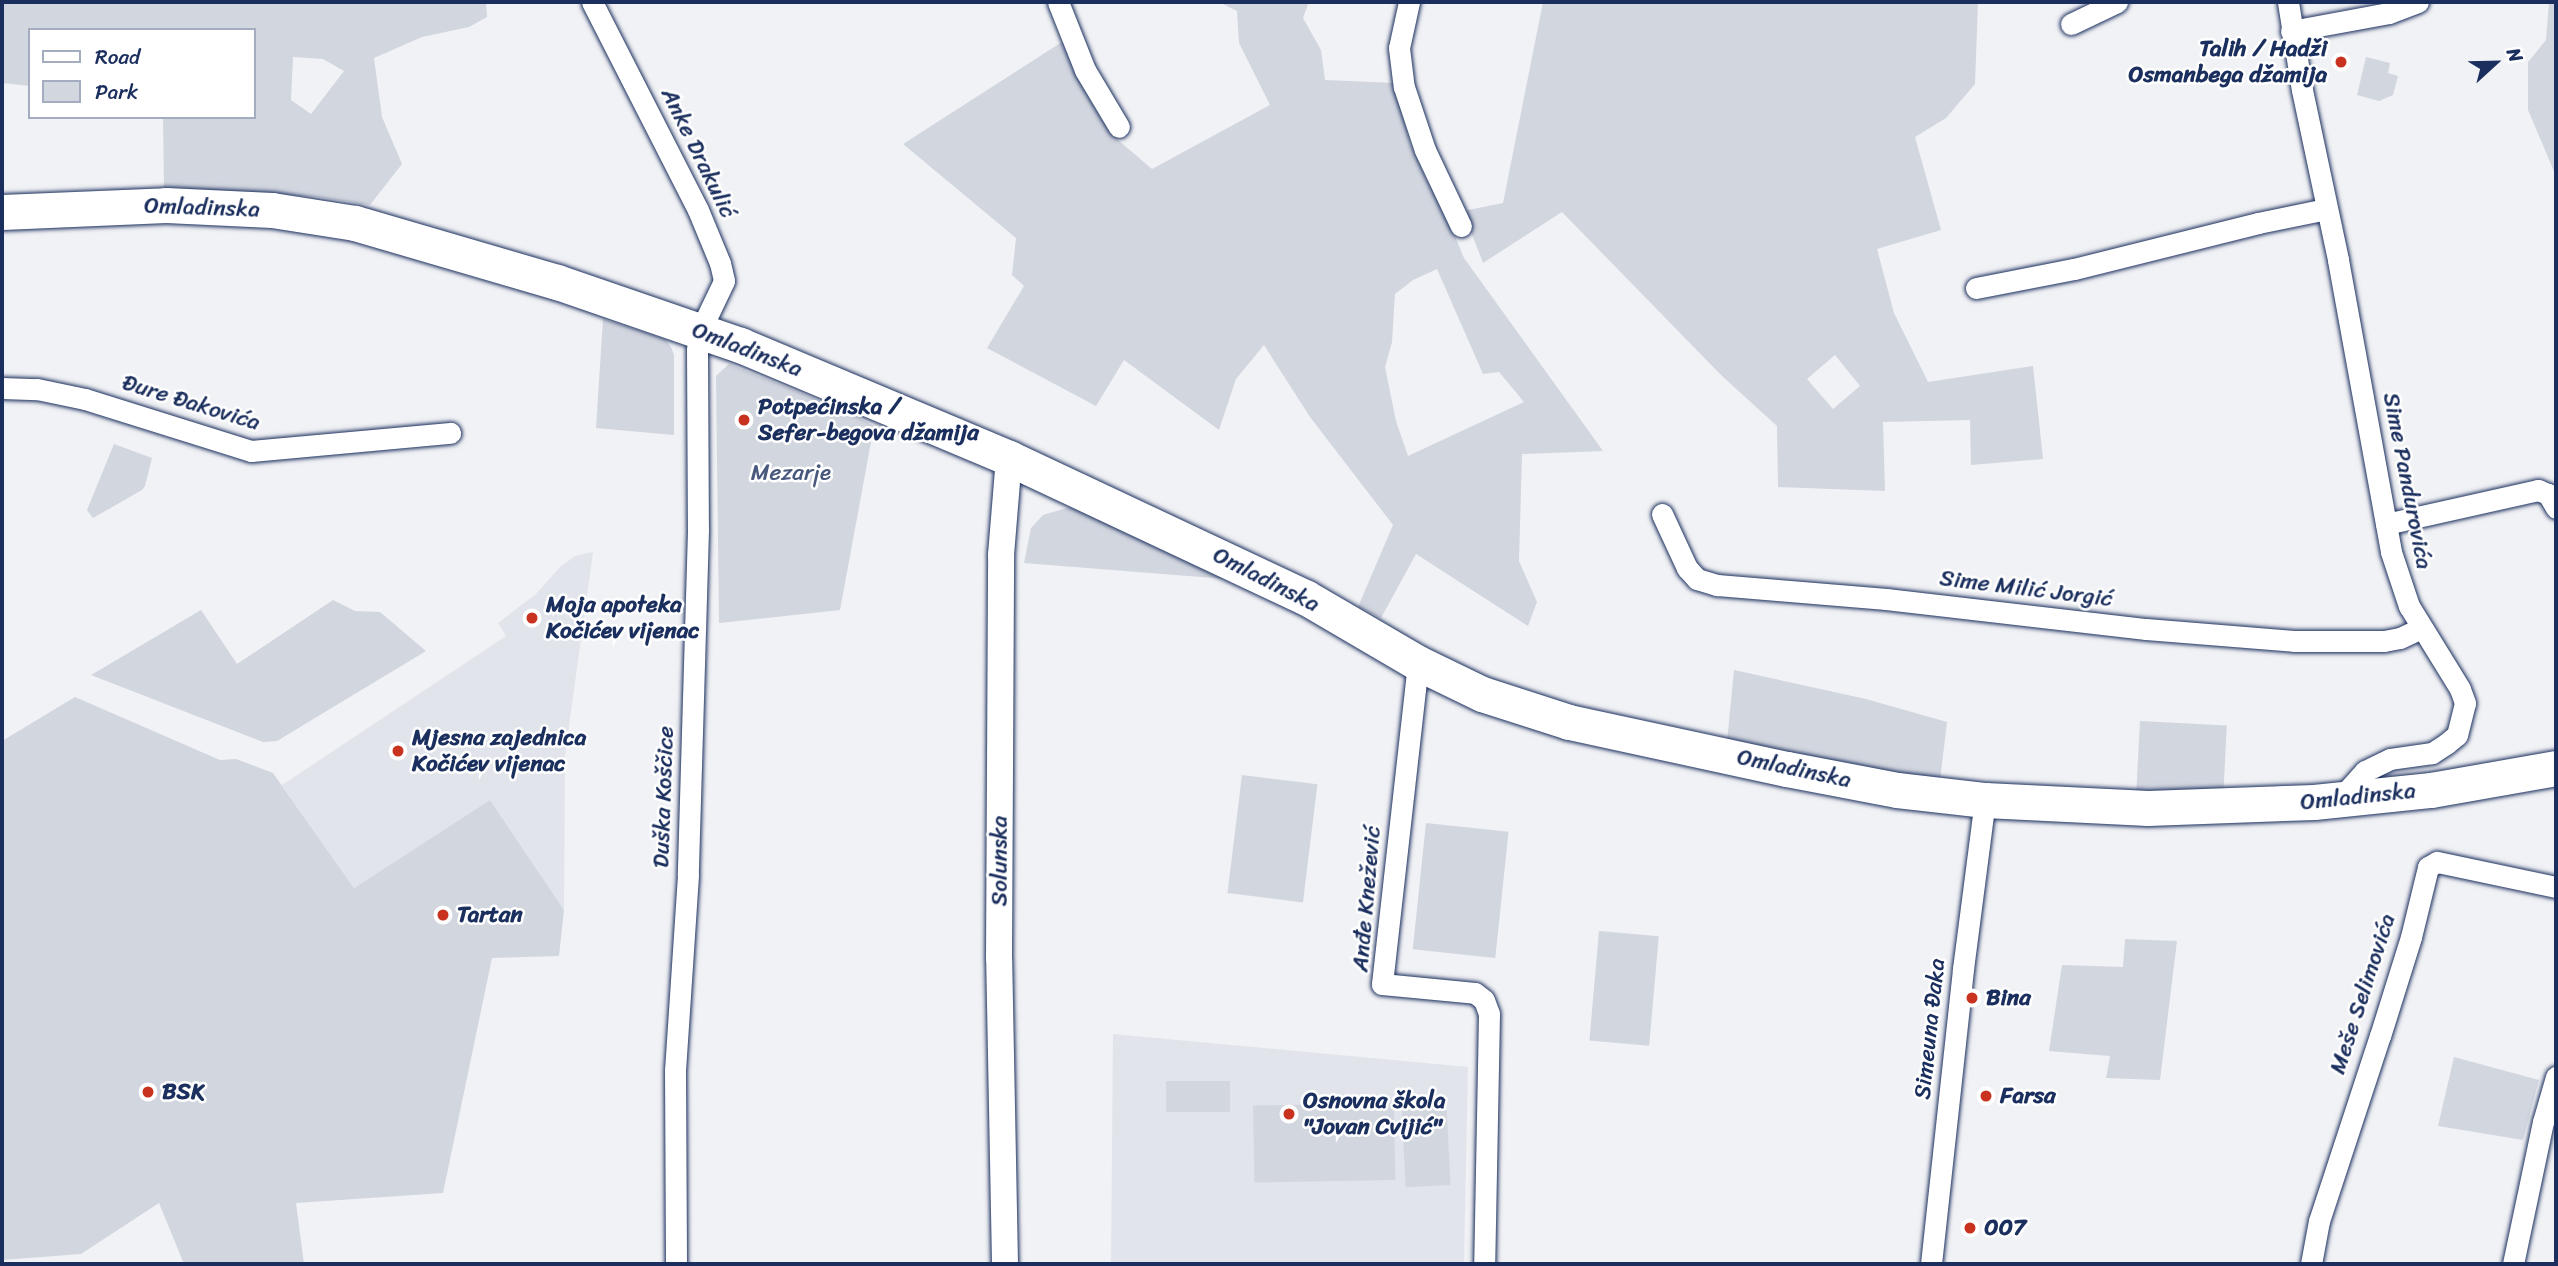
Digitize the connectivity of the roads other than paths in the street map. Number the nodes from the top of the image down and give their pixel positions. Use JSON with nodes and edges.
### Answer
{"nodes":[{"id":1,"x":592,"y":2,"type":"edge"},
{"id":2,"x":1058,"y":2,"type":"edge"},
{"id":3,"x":1409,"y":2,"type":"edge"},
{"id":4,"x":2117,"y":2,"type":"edge"},
{"id":5,"x":2288,"y":2,"type":"edge"},
{"id":6,"x":2418,"y":2,"type":"edge"},
{"id":7,"x":2071,"y":24,"type":"dead end"},
{"id":8,"x":2291,"y":31,"type":"junction"},
{"id":9,"x":1119,"y":127,"type":"dead end"},
{"id":10,"x":2326,"y":209,"type":"junction"},
{"id":11,"x":2,"y":212,"type":"edge"},
{"id":12,"x":1461,"y":226,"type":"dead end"},
{"id":13,"x":1976,"y":288,"type":"dead end"},
{"id":14,"x":700,"y":331,"type":"junction"},
{"id":15,"x":2,"y":388,"type":"edge"},
{"id":16,"x":450,"y":433,"type":"dead end"},
{"id":17,"x":1009,"y":458,"type":"junction"},
{"id":18,"x":2556,"y":508,"type":"edge"},
{"id":19,"x":1662,"y":514,"type":"dead end"},
{"id":20,"x":2386,"y":524,"type":"junction"},
{"id":21,"x":2421,"y":628,"type":"junction"},
{"id":22,"x":1418,"y":663,"type":"junction"},
{"id":23,"x":2556,"y":768,"type":"edge"},
{"id":24,"x":2340,"y":799,"type":"junction"},
{"id":25,"x":1985,"y":800,"type":"junction"},
{"id":26,"x":2556,"y":887,"type":"edge"},
{"id":27,"x":2556,"y":1077,"type":"edge"},
{"id":28,"x":676,"y":1264,"type":"edge"},
{"id":29,"x":1005,"y":1264,"type":"edge"},
{"id":30,"x":1484,"y":1264,"type":"edge"},
{"id":31,"x":1931,"y":1264,"type":"edge"},
{"id":32,"x":2311,"y":1264,"type":"edge"},
{"id":33,"x":2513,"y":1264,"type":"edge"}],
"edges":[{"from":1,"to":14,"type":"street","name":"Anke Drakulić"},
{"from":2,"to":9,"type":"street"},
{"from":3,"to":12,"type":"street"},
{"from":4,"to":7,"type":"street"},
{"from":5,"to":8,"type":"street","name":"Sime Pandurovića"},
{"from":6,"to":8,"type":"street"},
{"from":8,"to":10,"type":"street","name":"Sime Pandurovića"},
{"from":10,"to":13,"type":"street"},
{"from":10,"to":20,"type":"street","name":"Sime Pandurovića"},
{"from":11,"to":14,"type":"main road","name":"Omladinska"},
{"from":14,"to":17,"type":"main road","name":"Omladinska"},
{"from":14,"to":28,"type":"street","name":"Duška Koščice"},
{"from":15,"to":16,"type":"street","name":"Đure Đakovića"},
{"from":17,"to":22,"type":"main road","name":"Omladinska"},
{"from":17,"to":29,"type":"street","name":"Solunska"},
{"from":18,"to":20,"type":"street"},
{"from":19,"to":21,"type":"street","name":"Sime Milić Jorgić"},
{"from":20,"to":21,"type":"street","name":"Sime Pandurovića"},
{"from":21,"to":24,"type":"street","name":"Sime Pandurovića"},
{"from":22,"to":25,"type":"main road","name":"Omladinska"},
{"from":22,"to":30,"type":"street","name":"Anđe Knežević"},
{"from":23,"to":24,"type":"main road","name":"Omladinska"},
{"from":24,"to":25,"type":"main road","name":"Omladinska"},
{"from":25,"to":31,"type":"street","name":"Simeuna Đaka"},
{"from":26,"to":32,"type":"street","name":"Meše Selimovića"},
{"from":27,"to":33,"type":"street"}]}
